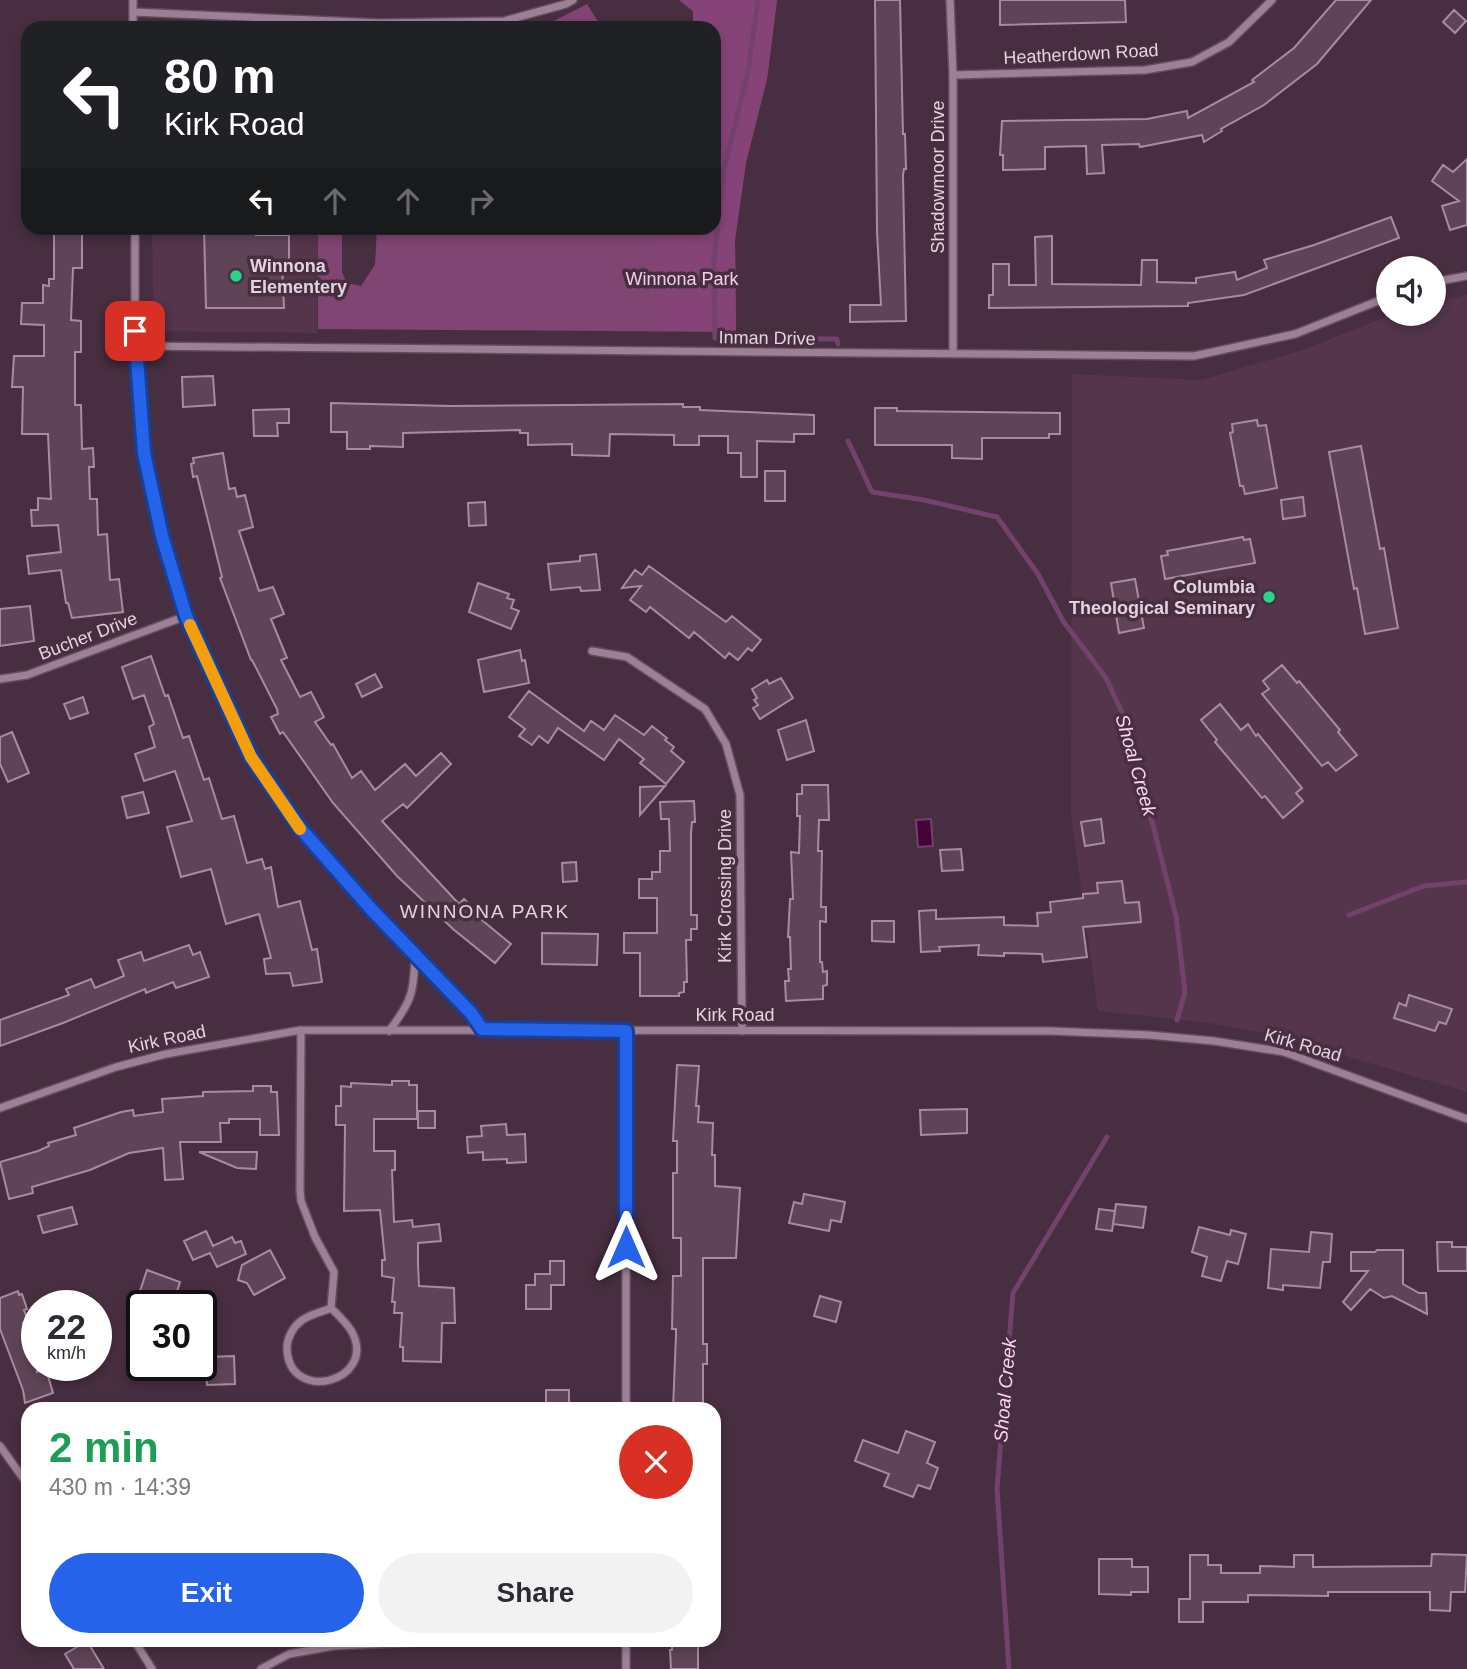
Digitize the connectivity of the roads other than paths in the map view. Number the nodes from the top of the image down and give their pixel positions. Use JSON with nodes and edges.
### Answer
{"nodes":[{"id":1,"x":133,"y":0,"type":"edge"},
{"id":2,"x":573,"y":0,"type":"edge"},
{"id":3,"x":950,"y":0,"type":"edge"},
{"id":4,"x":1272,"y":0,"type":"edge"},
{"id":5,"x":133,"y":12,"type":"junction"},
{"id":6,"x":133,"y":21,"type":"edge"},
{"id":7,"x":335,"y":21,"type":"edge"},
{"id":8,"x":507,"y":21,"type":"edge"},
{"id":9,"x":954,"y":75,"type":"junction"},
{"id":10,"x":135,"y":235,"type":"edge"},
{"id":11,"x":1467,"y":276,"type":"edge"},
{"id":12,"x":1446,"y":280,"type":"edge"},
{"id":13,"x":1376,"y":302,"type":"edge"},
{"id":14,"x":135,"y":346,"type":"junction"},
{"id":15,"x":954,"y":354,"type":"junction"},
{"id":16,"x":186,"y":616,"type":"junction"},
{"id":17,"x":592,"y":651,"type":"dead end"},
{"id":18,"x":0,"y":680,"type":"edge"},
{"id":19,"x":415,"y":955,"type":"junction"},
{"id":20,"x":482,"y":1029,"type":"junction"},
{"id":21,"x":301,"y":1030,"type":"junction"},
{"id":22,"x":389,"y":1031,"type":"junction"},
{"id":23,"x":626,"y":1031,"type":"junction"},
{"id":24,"x":742,"y":1031,"type":"junction"},
{"id":25,"x":0,"y":1108,"type":"edge"},
{"id":26,"x":1467,"y":1119,"type":"edge"},
{"id":27,"x":331,"y":1308,"type":"junction"},
{"id":28,"x":626,"y":1402,"type":"edge"},
{"id":29,"x":0,"y":1446,"type":"edge"},
{"id":30,"x":21,"y":1475,"type":"edge"},
{"id":31,"x":138,"y":1647,"type":"edge"},
{"id":32,"x":328,"y":1647,"type":"edge"},
{"id":33,"x":626,"y":1647,"type":"edge"},
{"id":34,"x":152,"y":1669,"type":"edge"},
{"id":35,"x":261,"y":1669,"type":"edge"},
{"id":36,"x":626,"y":1669,"type":"edge"}],
"edges":[{"from":1,"to":5,"type":"street"},
{"from":2,"to":8,"type":"street"},
{"from":3,"to":9,"type":"street","name":"Shadowmoor Drive"},
{"from":4,"to":9,"type":"street","name":"Heatherdown Road"},
{"from":5,"to":6,"type":"street"},
{"from":5,"to":7,"type":"street"},
{"from":9,"to":15,"type":"street","name":"Shadowmoor Drive"},
{"from":10,"to":14,"type":"street"},
{"from":11,"to":12,"type":"street"},
{"from":13,"to":15,"type":"street","name":"Inman Drive"},
{"from":14,"to":15,"type":"street","name":"Inman Drive"},
{"from":14,"to":16,"type":"street"},
{"from":16,"to":18,"type":"street","name":"Bucher Drive"},
{"from":16,"to":19,"type":"street"},
{"from":17,"to":24,"type":"street","name":"Kirk Crossing Drive"},
{"from":19,"to":20,"type":"street"},
{"from":19,"to":22,"type":"street"},
{"from":20,"to":22,"type":"street","name":"Kirk Road"},
{"from":20,"to":23,"type":"street","name":"Kirk Road"},
{"from":21,"to":22,"type":"street","name":"Kirk Road"},
{"from":21,"to":25,"type":"street","name":"Kirk Road"},
{"from":21,"to":27,"type":"street"},
{"from":23,"to":24,"type":"street","name":"Kirk Road"},
{"from":23,"to":28,"type":"street"},
{"from":24,"to":26,"type":"street","name":"Kirk Road"},
{"from":27,"to":27,"type":"street"},
{"from":29,"to":30,"type":"street"},
{"from":31,"to":34,"type":"street"},
{"from":32,"to":35,"type":"street"},
{"from":33,"to":36,"type":"street"}]}
